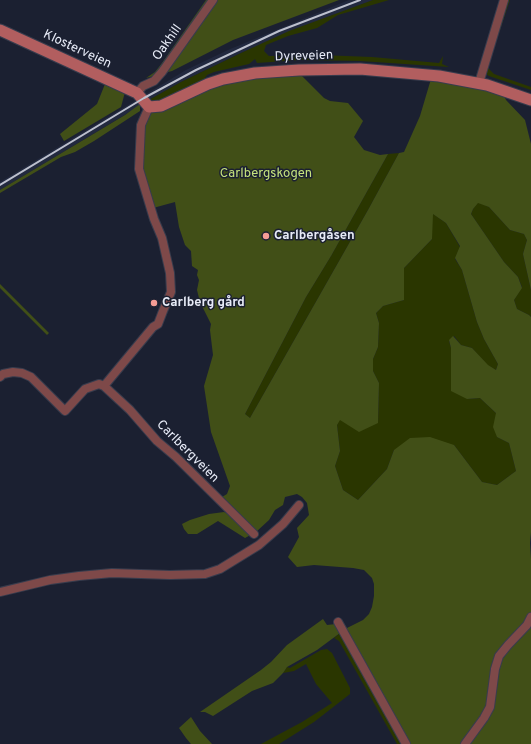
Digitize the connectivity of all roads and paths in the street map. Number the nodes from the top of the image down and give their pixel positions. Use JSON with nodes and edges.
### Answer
{"nodes":[{"id":1,"x":213,"y":0,"type":"edge"},
{"id":2,"x":504,"y":0,"type":"edge"},
{"id":3,"x":0,"y":30,"type":"edge"},
{"id":4,"x":479,"y":83,"type":"junction"},
{"id":5,"x":139,"y":95,"type":"junction"},
{"id":6,"x":531,"y":100,"type":"edge"},
{"id":7,"x":149,"y":107,"type":"junction"},
{"id":8,"x":0,"y":377,"type":"edge"},
{"id":9,"x":104,"y":386,"type":"junction"},
{"id":10,"x":299,"y":505,"type":"dead end"},
{"id":11,"x":254,"y":534,"type":"dead end"},
{"id":12,"x":0,"y":592,"type":"edge"},
{"id":13,"x":531,"y":617,"type":"edge"},
{"id":14,"x":338,"y":622,"type":"dead end"},
{"id":15,"x":406,"y":744,"type":"edge"},
{"id":16,"x":465,"y":744,"type":"edge"}],
"edges":[{"from":1,"to":5,"type":"street","name":"Oakhill"},
{"from":2,"to":4,"type":"street"},
{"from":3,"to":5,"type":"main road","name":"Klosterveien"},
{"from":4,"to":6,"type":"main road","name":"Dyreveien"},
{"from":4,"to":7,"type":"main road","name":"Dyreveien"},
{"from":5,"to":7,"type":"main road"},
{"from":7,"to":9,"type":"street"},
{"from":8,"to":9,"type":"street"},
{"from":9,"to":11,"type":"street","name":"Carlbergveien"},
{"from":10,"to":12,"type":"street"},
{"from":13,"to":16,"type":"street"},
{"from":14,"to":15,"type":"street"}]}
